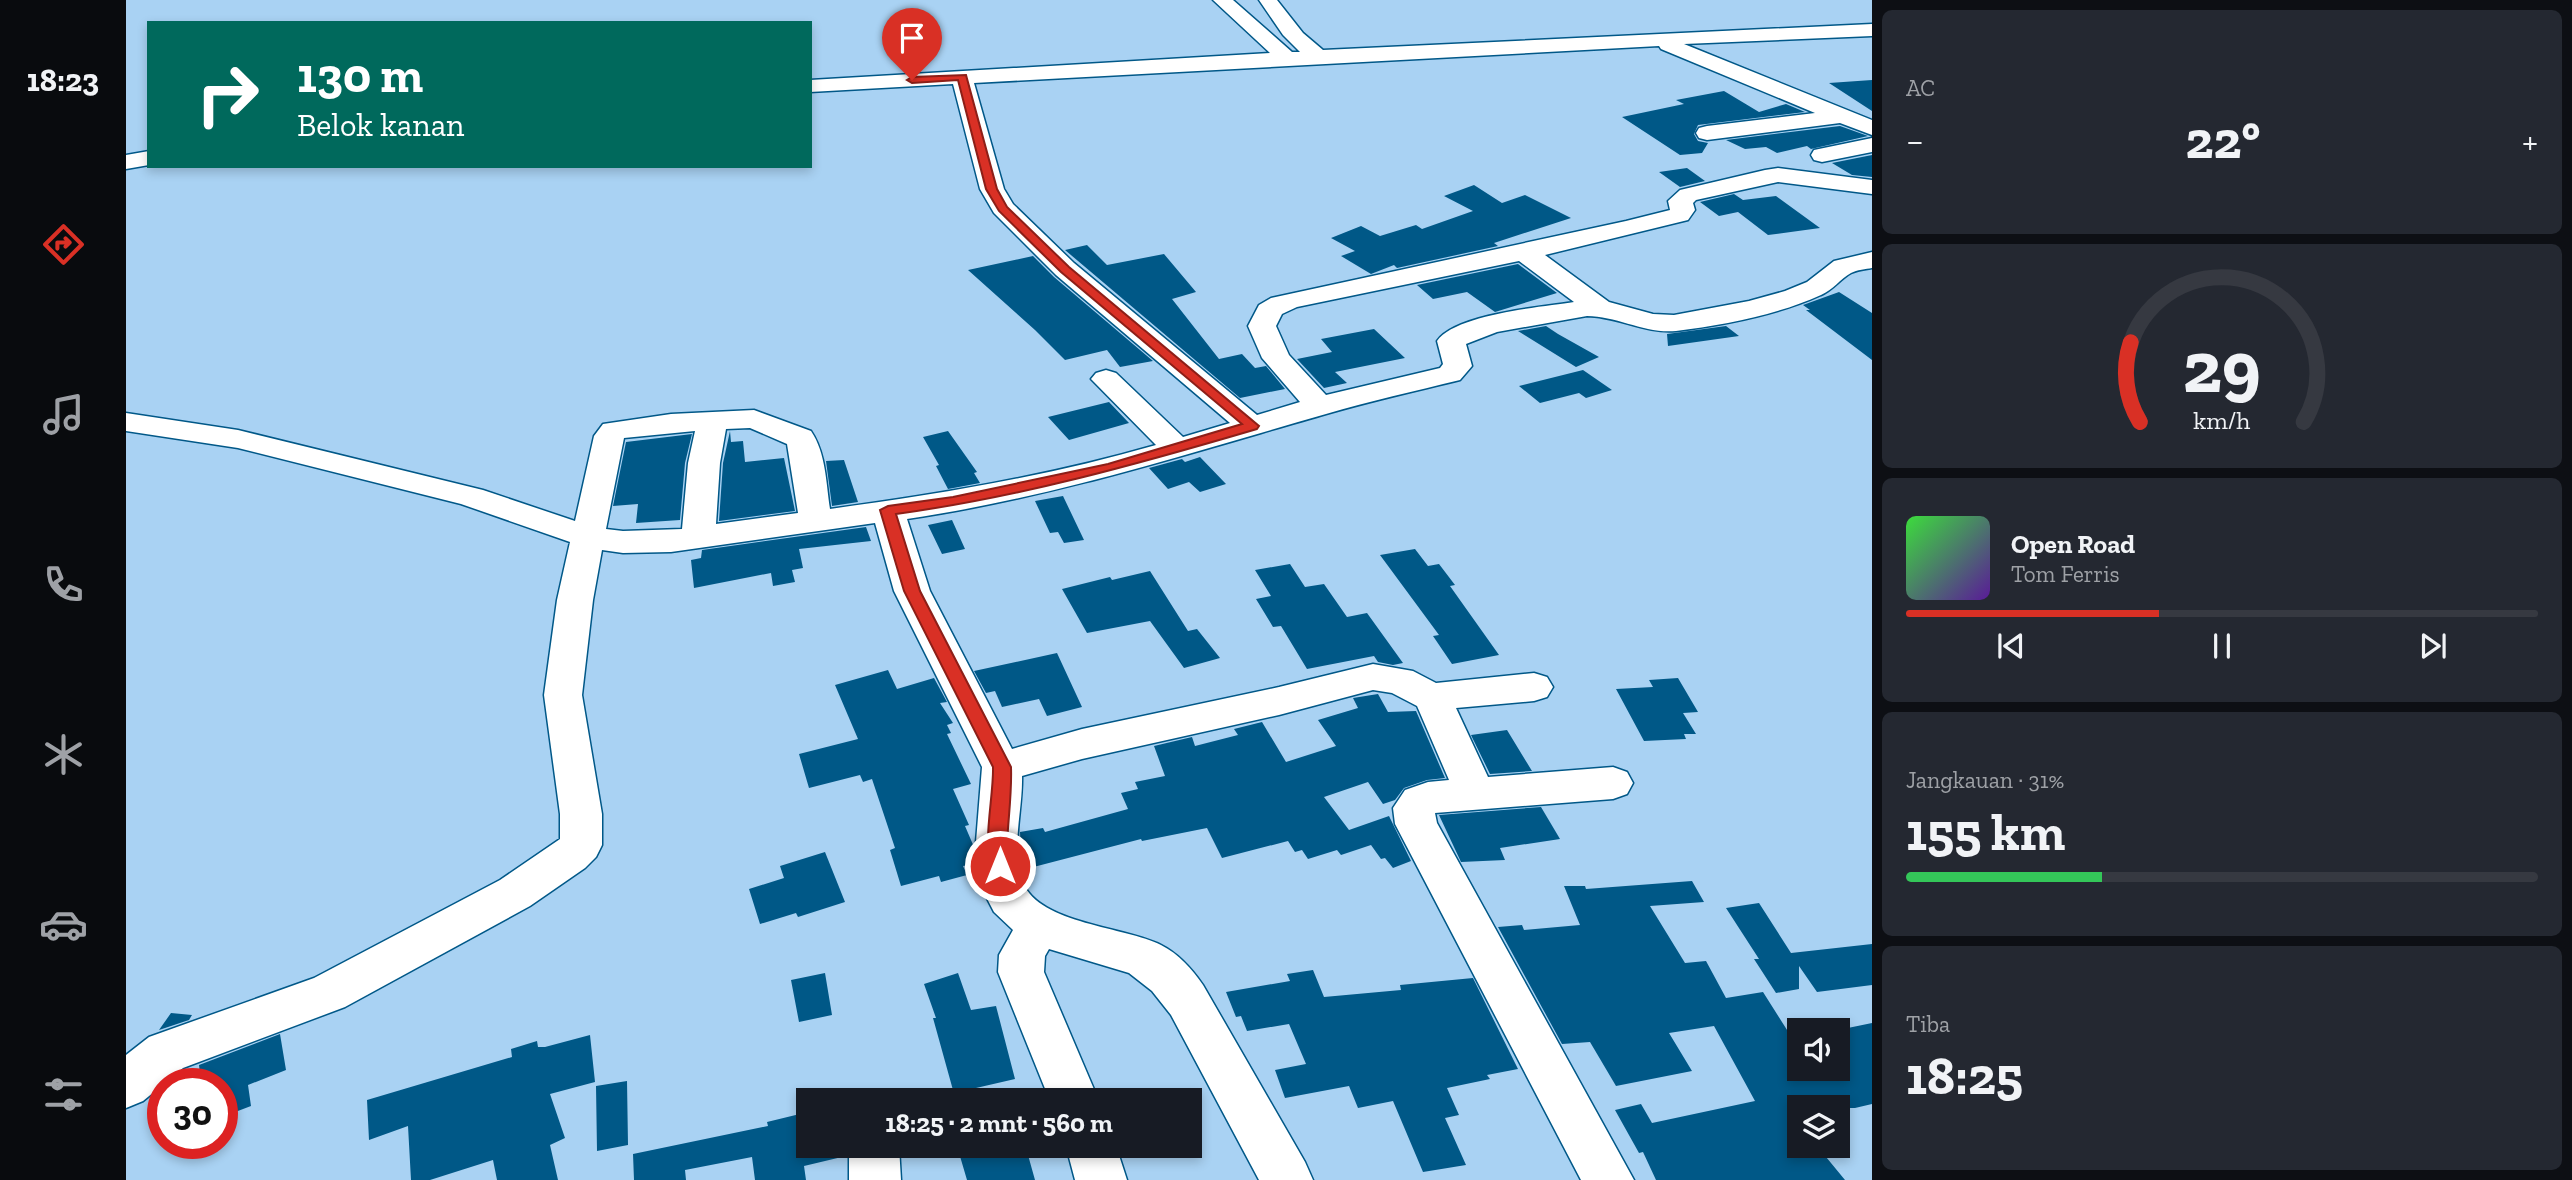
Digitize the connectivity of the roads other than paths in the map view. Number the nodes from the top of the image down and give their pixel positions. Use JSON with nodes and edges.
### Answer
{"nodes":[{"id":1,"x":1222,"y":0,"type":"edge"},
{"id":2,"x":1268,"y":0,"type":"edge"},
{"id":3,"x":1872,"y":30,"type":"edge"},
{"id":4,"x":1658,"y":41,"type":"junction"},
{"id":5,"x":1318,"y":56,"type":"junction"},
{"id":6,"x":1287,"y":58,"type":"junction"},
{"id":7,"x":962,"y":77,"type":"junction"},
{"id":8,"x":812,"y":86,"type":"edge"},
{"id":9,"x":1844,"y":116,"type":"junction"},
{"id":10,"x":1872,"y":128,"type":"edge"},
{"id":11,"x":1707,"y":133,"type":"dead end"},
{"id":12,"x":1872,"y":145,"type":"edge"},
{"id":13,"x":1822,"y":155,"type":"dead end"},
{"id":14,"x":147,"y":158,"type":"edge"},
{"id":15,"x":126,"y":162,"type":"edge"},
{"id":16,"x":1872,"y":187,"type":"edge"},
{"id":17,"x":1525,"y":253,"type":"junction"},
{"id":18,"x":1872,"y":260,"type":"edge"},
{"id":19,"x":1599,"y":308,"type":"junction"},
{"id":20,"x":1106,"y":379,"type":"dead end"},
{"id":21,"x":1319,"y":406,"type":"junction"},
{"id":22,"x":712,"y":421,"type":"junction"},
{"id":23,"x":126,"y":422,"type":"edge"},
{"id":24,"x":1252,"y":426,"type":"junction"},
{"id":25,"x":1175,"y":447,"type":"junction"},
{"id":26,"x":888,"y":510,"type":"junction"},
{"id":27,"x":815,"y":520,"type":"junction"},
{"id":28,"x":698,"y":536,"type":"junction"},
{"id":29,"x":589,"y":537,"type":"junction"},
{"id":30,"x":1534,"y":687,"type":"dead end"},
{"id":31,"x":1432,"y":697,"type":"junction"},
{"id":32,"x":1002,"y":767,"type":"junction"},
{"id":33,"x":1613,"y":783,"type":"dead end"},
{"id":34,"x":1476,"y":796,"type":"junction"},
{"id":35,"x":1039,"y":924,"type":"junction"},
{"id":36,"x":126,"y":1085,"type":"edge"},
{"id":37,"x":1070,"y":1088,"type":"edge"},
{"id":38,"x":874,"y":1158,"type":"edge"},
{"id":39,"x":1095,"y":1158,"type":"edge"},
{"id":40,"x":874,"y":1180,"type":"edge"},
{"id":41,"x":1101,"y":1180,"type":"edge"},
{"id":42,"x":1287,"y":1180,"type":"edge"},
{"id":43,"x":1608,"y":1180,"type":"edge"}],
"edges":[{"from":1,"to":6,"type":"street"},
{"from":2,"to":5,"type":"street"},
{"from":3,"to":4,"type":"street"},
{"from":4,"to":5,"type":"street"},
{"from":4,"to":9,"type":"street"},
{"from":5,"to":6,"type":"street"},
{"from":6,"to":7,"type":"street"},
{"from":7,"to":8,"type":"street"},
{"from":7,"to":24,"type":"street"},
{"from":9,"to":10,"type":"street"},
{"from":9,"to":11,"type":"street"},
{"from":12,"to":13,"type":"street"},
{"from":14,"to":15,"type":"street"},
{"from":16,"to":17,"type":"street"},
{"from":17,"to":19,"type":"street"},
{"from":17,"to":21,"type":"street"},
{"from":18,"to":19,"type":"street"},
{"from":19,"to":21,"type":"street"},
{"from":20,"to":25,"type":"street"},
{"from":21,"to":24,"type":"street"},
{"from":22,"to":27,"type":"street"},
{"from":22,"to":28,"type":"street"},
{"from":22,"to":29,"type":"street"},
{"from":23,"to":29,"type":"street"},
{"from":24,"to":25,"type":"street"},
{"from":25,"to":26,"type":"street"},
{"from":26,"to":27,"type":"street"},
{"from":26,"to":32,"type":"street"},
{"from":27,"to":28,"type":"street"},
{"from":28,"to":29,"type":"street"},
{"from":29,"to":36,"type":"street"},
{"from":30,"to":31,"type":"street"},
{"from":31,"to":32,"type":"street"},
{"from":31,"to":34,"type":"street"},
{"from":32,"to":35,"type":"street"},
{"from":33,"to":34,"type":"street"},
{"from":34,"to":43,"type":"street"},
{"from":35,"to":37,"type":"street"},
{"from":35,"to":42,"type":"street"},
{"from":38,"to":40,"type":"street"},
{"from":39,"to":41,"type":"street"}]}
